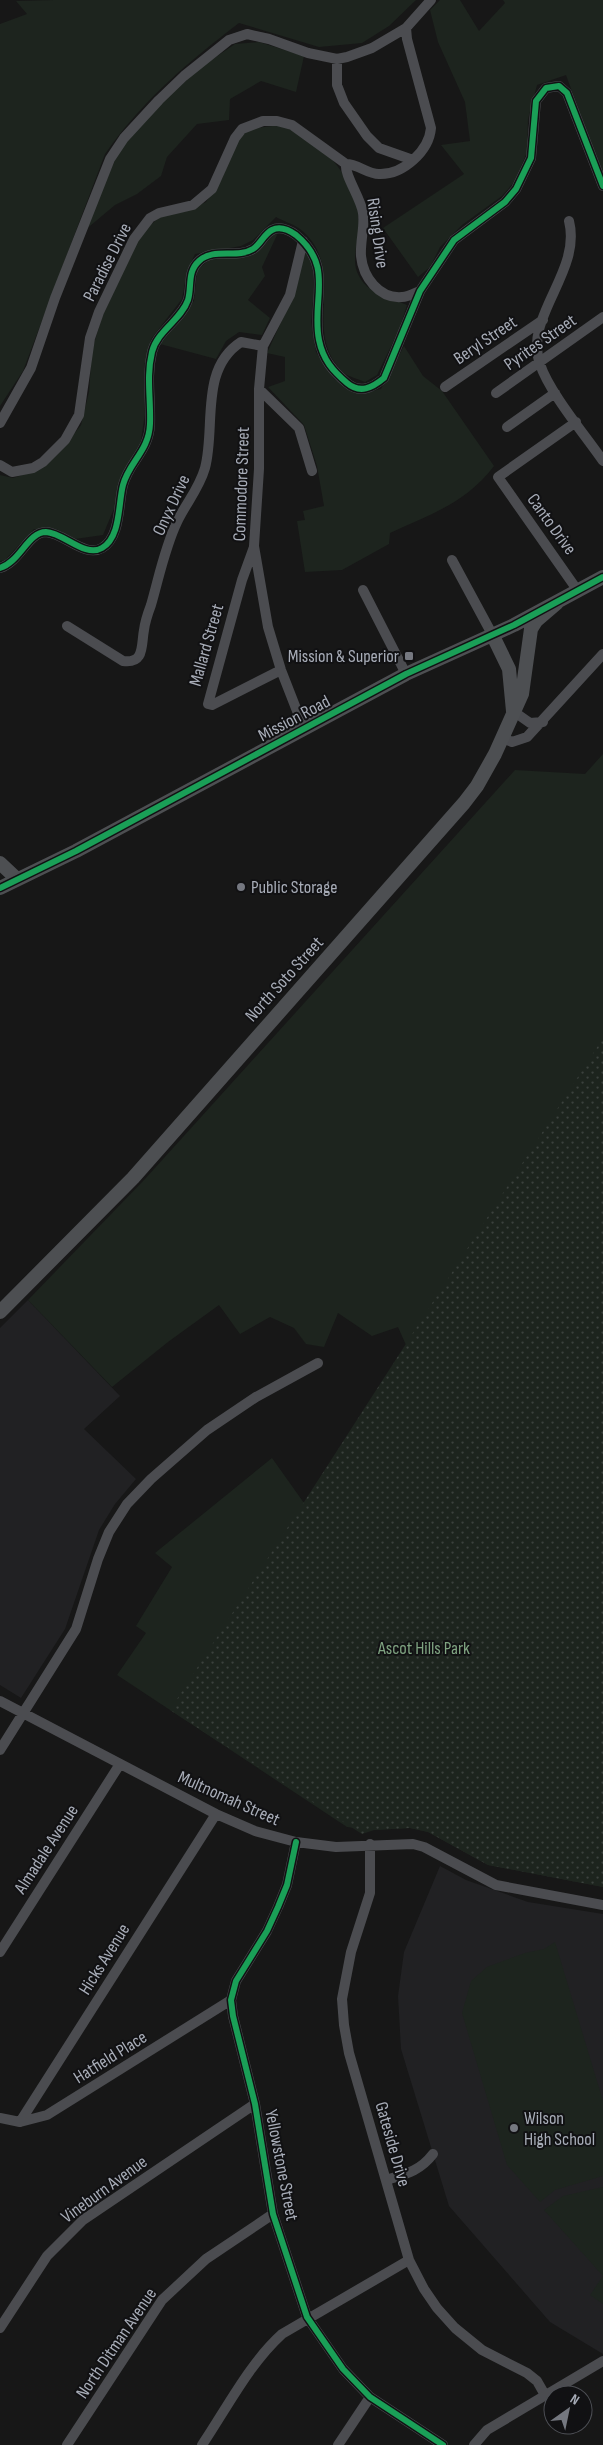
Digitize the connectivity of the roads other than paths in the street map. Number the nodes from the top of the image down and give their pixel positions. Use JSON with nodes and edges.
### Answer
{"nodes":[{"id":1,"x":431,"y":0,"type":"edge"},
{"id":2,"x":406,"y":28,"type":"junction"},
{"id":3,"x":337,"y":59,"type":"junction"},
{"id":4,"x":413,"y":160,"type":"junction"},
{"id":5,"x":346,"y":164,"type":"junction"},
{"id":6,"x":603,"y":186,"type":"edge"},
{"id":7,"x":569,"y":221,"type":"dead end"},
{"id":8,"x":302,"y":241,"type":"junction"},
{"id":9,"x":420,"y":291,"type":"junction"},
{"id":10,"x":603,"y":317,"type":"edge"},
{"id":11,"x":543,"y":320,"type":"junction"},
{"id":12,"x":262,"y":346,"type":"junction"},
{"id":13,"x":540,"y":364,"type":"junction"},
{"id":14,"x":445,"y":387,"type":"dead end"},
{"id":15,"x":259,"y":389,"type":"junction"},
{"id":16,"x":556,"y":392,"type":"junction"},
{"id":17,"x":496,"y":393,"type":"dead end"},
{"id":18,"x":576,"y":422,"type":"junction"},
{"id":19,"x":0,"y":423,"type":"edge"},
{"id":20,"x":507,"y":427,"type":"dead end"},
{"id":21,"x":603,"y":461,"type":"edge"},
{"id":22,"x":0,"y":465,"type":"edge"},
{"id":23,"x":312,"y":471,"type":"dead end"},
{"id":24,"x":254,"y":546,"type":"junction"},
{"id":25,"x":452,"y":560,"type":"dead end"},
{"id":26,"x":0,"y":568,"type":"edge"},
{"id":27,"x":603,"y":577,"type":"edge"},
{"id":28,"x":362,"y":590,"type":"dead end"},
{"id":29,"x":578,"y":591,"type":"junction"},
{"id":30,"x":557,"y":603,"type":"junction"},
{"id":31,"x":67,"y":626,"type":"dead end"},
{"id":32,"x":492,"y":634,"type":"junction"},
{"id":33,"x":603,"y":654,"type":"edge"},
{"id":34,"x":281,"y":670,"type":"junction"},
{"id":35,"x":406,"y":674,"type":"junction"},
{"id":36,"x":513,"y":711,"type":"junction"},
{"id":37,"x":543,"y":722,"type":"junction"},
{"id":38,"x":308,"y":728,"type":"junction"},
{"id":39,"x":502,"y":738,"type":"junction"},
{"id":40,"x":0,"y":863,"type":"edge"},
{"id":41,"x":18,"y":879,"type":"junction"},
{"id":42,"x":0,"y":888,"type":"edge"},
{"id":43,"x":0,"y":1312,"type":"edge"},
{"id":44,"x":318,"y":1363,"type":"dead end"},
{"id":45,"x":0,"y":1701,"type":"edge"},
{"id":46,"x":23,"y":1714,"type":"junction"},
{"id":47,"x":0,"y":1750,"type":"edge"},
{"id":48,"x":120,"y":1764,"type":"junction"},
{"id":49,"x":216,"y":1814,"type":"junction"},
{"id":50,"x":296,"y":1842,"type":"junction"},
{"id":51,"x":370,"y":1844,"type":"junction"},
{"id":52,"x":603,"y":1905,"type":"edge"},
{"id":53,"x":0,"y":1952,"type":"edge"},
{"id":54,"x":231,"y":2000,"type":"junction"},
{"id":55,"x":255,"y":2104,"type":"junction"},
{"id":56,"x":0,"y":2118,"type":"edge"},
{"id":57,"x":20,"y":2122,"type":"junction"},
{"id":58,"x":433,"y":2154,"type":"dead end"},
{"id":59,"x":386,"y":2180,"type":"junction"},
{"id":60,"x":273,"y":2214,"type":"junction"},
{"id":61,"x":409,"y":2260,"type":"junction"},
{"id":62,"x":308,"y":2317,"type":"junction"},
{"id":63,"x":0,"y":2328,"type":"edge"},
{"id":64,"x":603,"y":2361,"type":"edge"},
{"id":65,"x":563,"y":2385,"type":"edge"},
{"id":66,"x":543,"y":2390,"type":"edge"},
{"id":67,"x":370,"y":2397,"type":"junction"},
{"id":68,"x":543,"y":2397,"type":"edge"},
{"id":69,"x":67,"y":2445,"type":"edge"},
{"id":70,"x":202,"y":2445,"type":"edge"},
{"id":71,"x":338,"y":2445,"type":"edge"},
{"id":72,"x":443,"y":2445,"type":"edge"},
{"id":73,"x":474,"y":2445,"type":"edge"}],
"edges":[{"from":1,"to":2,"type":"street"},
{"from":2,"to":3,"type":"street"},
{"from":2,"to":4,"type":"street","name":"Paradise Drive"},
{"from":3,"to":4,"type":"street"},
{"from":3,"to":19,"type":"street","name":"Paradise Drive"},
{"from":4,"to":5,"type":"street","name":"Paradise Drive"},
{"from":5,"to":9,"type":"street","name":"Rising Drive"},
{"from":5,"to":22,"type":"street","name":"Paradise Drive"},
{"from":6,"to":9,"type":"street"},
{"from":7,"to":11,"type":"street"},
{"from":8,"to":9,"type":"street"},
{"from":8,"to":12,"type":"street","name":"Commodore Street"},
{"from":8,"to":26,"type":"street"},
{"from":10,"to":13,"type":"street","name":"Pyrites Street"},
{"from":11,"to":13,"type":"street"},
{"from":11,"to":14,"type":"street","name":"Beryl Street"},
{"from":12,"to":15,"type":"street","name":"Commodore Street"},
{"from":12,"to":31,"type":"street","name":"Onyx Drive"},
{"from":13,"to":16,"type":"street"},
{"from":13,"to":17,"type":"street","name":"Pyrites Street"},
{"from":15,"to":23,"type":"street"},
{"from":15,"to":24,"type":"street","name":"Commodore Street"},
{"from":16,"to":18,"type":"street"},
{"from":16,"to":20,"type":"street"},
{"from":18,"to":21,"type":"street"},
{"from":18,"to":29,"type":"street","name":"Canto Drive"},
{"from":24,"to":34,"type":"street","name":"Commodore Street"},
{"from":24,"to":34,"type":"street","name":"Mallard Street"},
{"from":25,"to":32,"type":"street"},
{"from":27,"to":29,"type":"main road","name":"Mission Road"},
{"from":28,"to":35,"type":"street"},
{"from":29,"to":30,"type":"main road","name":"Mission Road"},
{"from":30,"to":32,"type":"main road","name":"Mission Road"},
{"from":30,"to":36,"type":"main road"},
{"from":32,"to":35,"type":"main road","name":"Mission Road"},
{"from":32,"to":36,"type":"main road","name":"North Soto Street"},
{"from":33,"to":37,"type":"street"},
{"from":34,"to":38,"type":"street","name":"Commodore Street"},
{"from":35,"to":38,"type":"main road","name":"Mission Road"},
{"from":36,"to":37,"type":"street"},
{"from":36,"to":39,"type":"main road","name":"North Soto Street"},
{"from":37,"to":39,"type":"street"},
{"from":38,"to":41,"type":"main road","name":"Mission Road"},
{"from":39,"to":43,"type":"main road","name":"North Soto Street"},
{"from":40,"to":41,"type":"main road"},
{"from":41,"to":42,"type":"main road","name":"Mission Road"},
{"from":44,"to":46,"type":"street"},
{"from":45,"to":46,"type":"street","name":"Multnomah Street"},
{"from":46,"to":47,"type":"street"},
{"from":46,"to":48,"type":"street","name":"Multnomah Street"},
{"from":48,"to":49,"type":"street","name":"Multnomah Street"},
{"from":48,"to":53,"type":"street","name":"Almadale Avenue"},
{"from":49,"to":50,"type":"street","name":"Multnomah Street"},
{"from":49,"to":57,"type":"street","name":"Hicks Avenue"},
{"from":50,"to":51,"type":"street","name":"Multnomah Street"},
{"from":50,"to":54,"type":"street","name":"Yellowstone Street"},
{"from":51,"to":52,"type":"street","name":"Multnomah Street"},
{"from":51,"to":59,"type":"street","name":"Gateside Drive"},
{"from":54,"to":55,"type":"street","name":"Yellowstone Street"},
{"from":54,"to":57,"type":"street","name":"Hatfield Place"},
{"from":55,"to":60,"type":"street","name":"Yellowstone Street"},
{"from":55,"to":63,"type":"street","name":"Vineburn Avenue"},
{"from":56,"to":57,"type":"street","name":"Hatfield Place"},
{"from":58,"to":59,"type":"street"},
{"from":59,"to":61,"type":"street","name":"Gateside Drive"},
{"from":60,"to":62,"type":"street","name":"Yellowstone Street"},
{"from":60,"to":69,"type":"street","name":"North Ditman Avenue"},
{"from":61,"to":62,"type":"street"},
{"from":61,"to":66,"type":"street","name":"Gateside Drive"},
{"from":62,"to":67,"type":"street","name":"Yellowstone Street"},
{"from":62,"to":70,"type":"street"},
{"from":64,"to":65,"type":"street"},
{"from":67,"to":71,"type":"street"},
{"from":67,"to":72,"type":"street","name":"Yellowstone Street"},
{"from":68,"to":73,"type":"street"}]}
